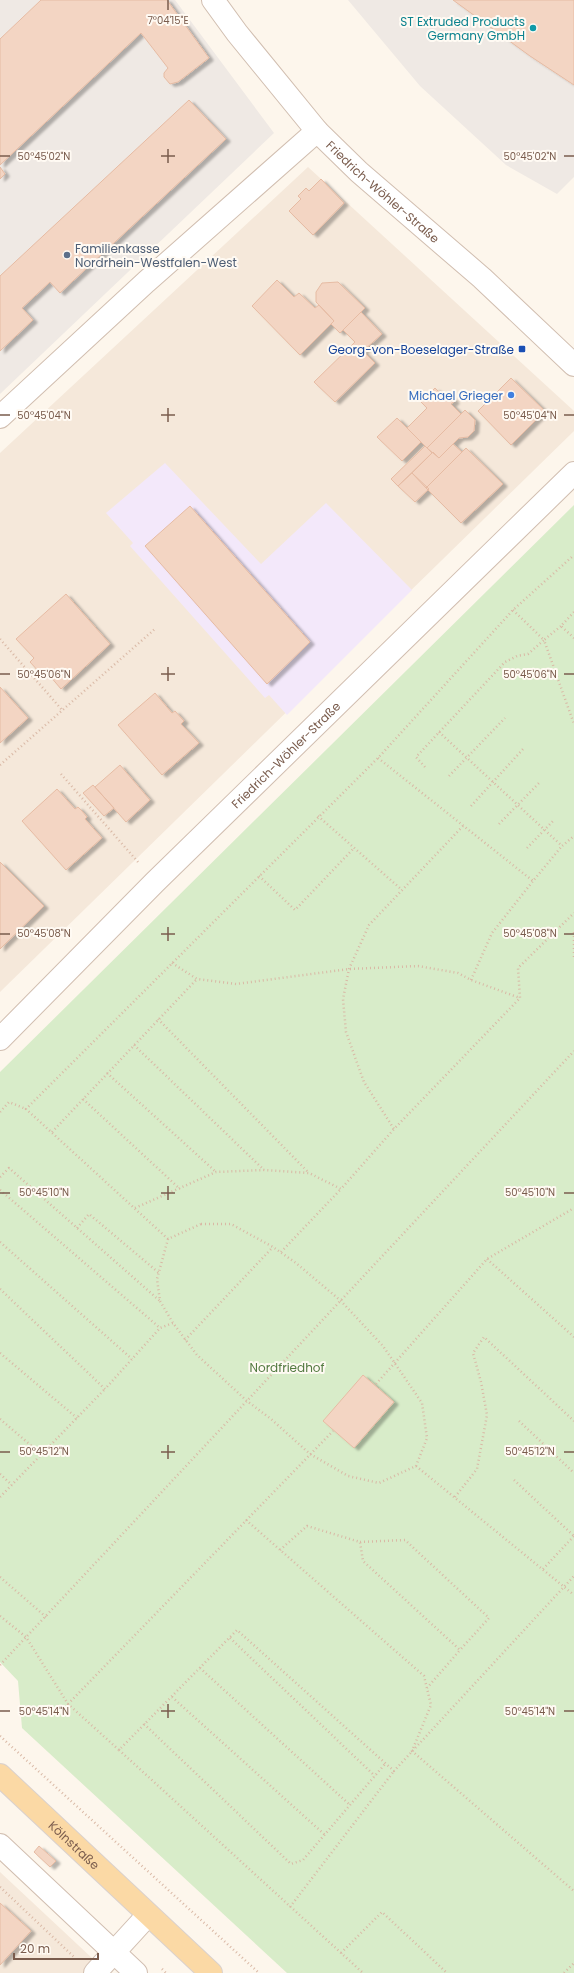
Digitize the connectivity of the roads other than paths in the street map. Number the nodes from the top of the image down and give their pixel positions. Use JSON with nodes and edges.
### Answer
{"nodes":[{"id":1,"x":213,"y":0,"type":"edge"},
{"id":2,"x":317,"y":131,"type":"junction"},
{"id":3,"x":574,"y":365,"type":"edge"},
{"id":4,"x":0,"y":417,"type":"edge"},
{"id":5,"x":574,"y":473,"type":"edge"},
{"id":6,"x":0,"y":1039,"type":"edge"},
{"id":7,"x":0,"y":1776,"type":"edge"},
{"id":8,"x":0,"y":1844,"type":"edge"},
{"id":9,"x":148,"y":1914,"type":"junction"},
{"id":10,"x":114,"y":1951,"type":"junction"},
{"id":11,"x":87,"y":1967,"type":"edge"},
{"id":12,"x":136,"y":1973,"type":"edge"},
{"id":13,"x":211,"y":1973,"type":"edge"}],
"edges":[{"from":1,"to":2,"type":"street","name":"Friedrich-Wöhler-Straße"},
{"from":2,"to":3,"type":"street","name":"Friedrich-Wöhler-Straße"},
{"from":2,"to":4,"type":"street"},
{"from":5,"to":6,"type":"street","name":"Friedrich-Wöhler-Straße"},
{"from":7,"to":9,"type":"main road","name":"Kölnstraße"},
{"from":8,"to":10,"type":"street"},
{"from":9,"to":10,"type":"street"},
{"from":9,"to":13,"type":"main road","name":"Kölnstraße"},
{"from":10,"to":11,"type":"street"},
{"from":10,"to":12,"type":"street"}]}
